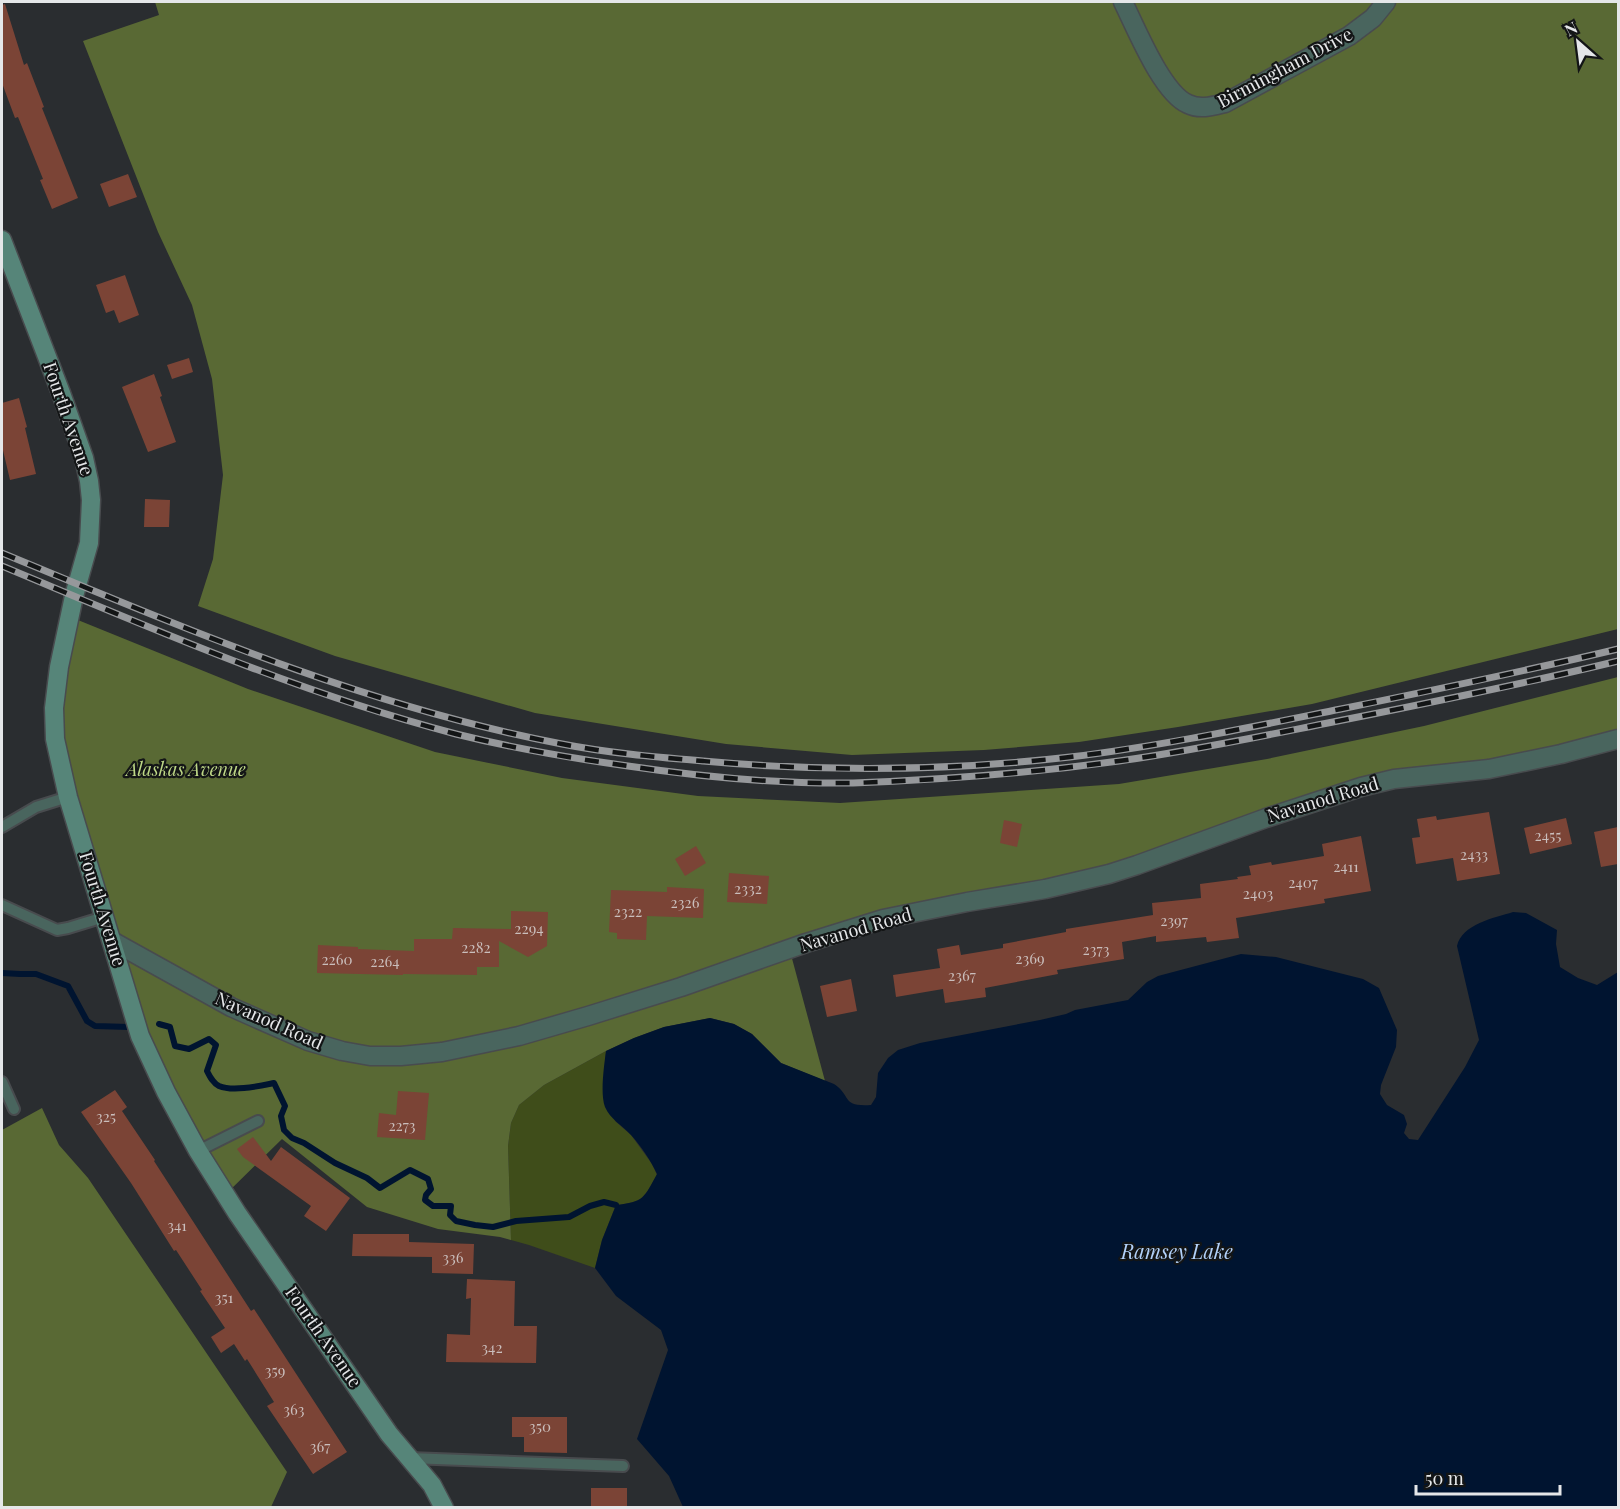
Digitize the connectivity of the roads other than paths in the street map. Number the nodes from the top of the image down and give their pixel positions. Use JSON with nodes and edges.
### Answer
{"nodes":[{"id":1,"x":1123,"y":2,"type":"edge"},
{"id":2,"x":1386,"y":2,"type":"edge"},
{"id":3,"x":2,"y":240,"type":"edge"},
{"id":4,"x":9,"y":278,"type":"edge"},
{"id":5,"x":1618,"y":739,"type":"edge"},
{"id":6,"x":68,"y":797,"type":"junction"},
{"id":7,"x":3,"y":824,"type":"edge"},
{"id":8,"x":2,"y":905,"type":"edge"},
{"id":9,"x":104,"y":917,"type":"junction"},
{"id":10,"x":112,"y":941,"type":"junction"},
{"id":11,"x":2,"y":1082,"type":"edge"},
{"id":12,"x":15,"y":1109,"type":"dead end"},
{"id":13,"x":258,"y":1121,"type":"dead end"},
{"id":14,"x":198,"y":1152,"type":"junction"},
{"id":15,"x":409,"y":1458,"type":"junction"},
{"id":16,"x":623,"y":1467,"type":"dead end"},
{"id":17,"x":444,"y":1508,"type":"edge"}],
"edges":[{"from":1,"to":2,"type":"street","name":"Birmingham Drive"},
{"from":3,"to":4,"type":"street","name":"Fourth Avenue"},
{"from":4,"to":6,"type":"street","name":"Fourth Avenue"},
{"from":5,"to":10,"type":"street","name":"Navanod Road"},
{"from":6,"to":7,"type":"lane"},
{"from":6,"to":9,"type":"street","name":"Fourth Avenue"},
{"from":8,"to":9,"type":"lane"},
{"from":9,"to":10,"type":"street","name":"Fourth Avenue"},
{"from":10,"to":14,"type":"street","name":"Fourth Avenue"},
{"from":11,"to":12,"type":"lane"},
{"from":13,"to":14,"type":"lane"},
{"from":14,"to":15,"type":"street","name":"Fourth Avenue"},
{"from":15,"to":16,"type":"lane"},
{"from":15,"to":17,"type":"street","name":"Fourth Avenue"}]}
